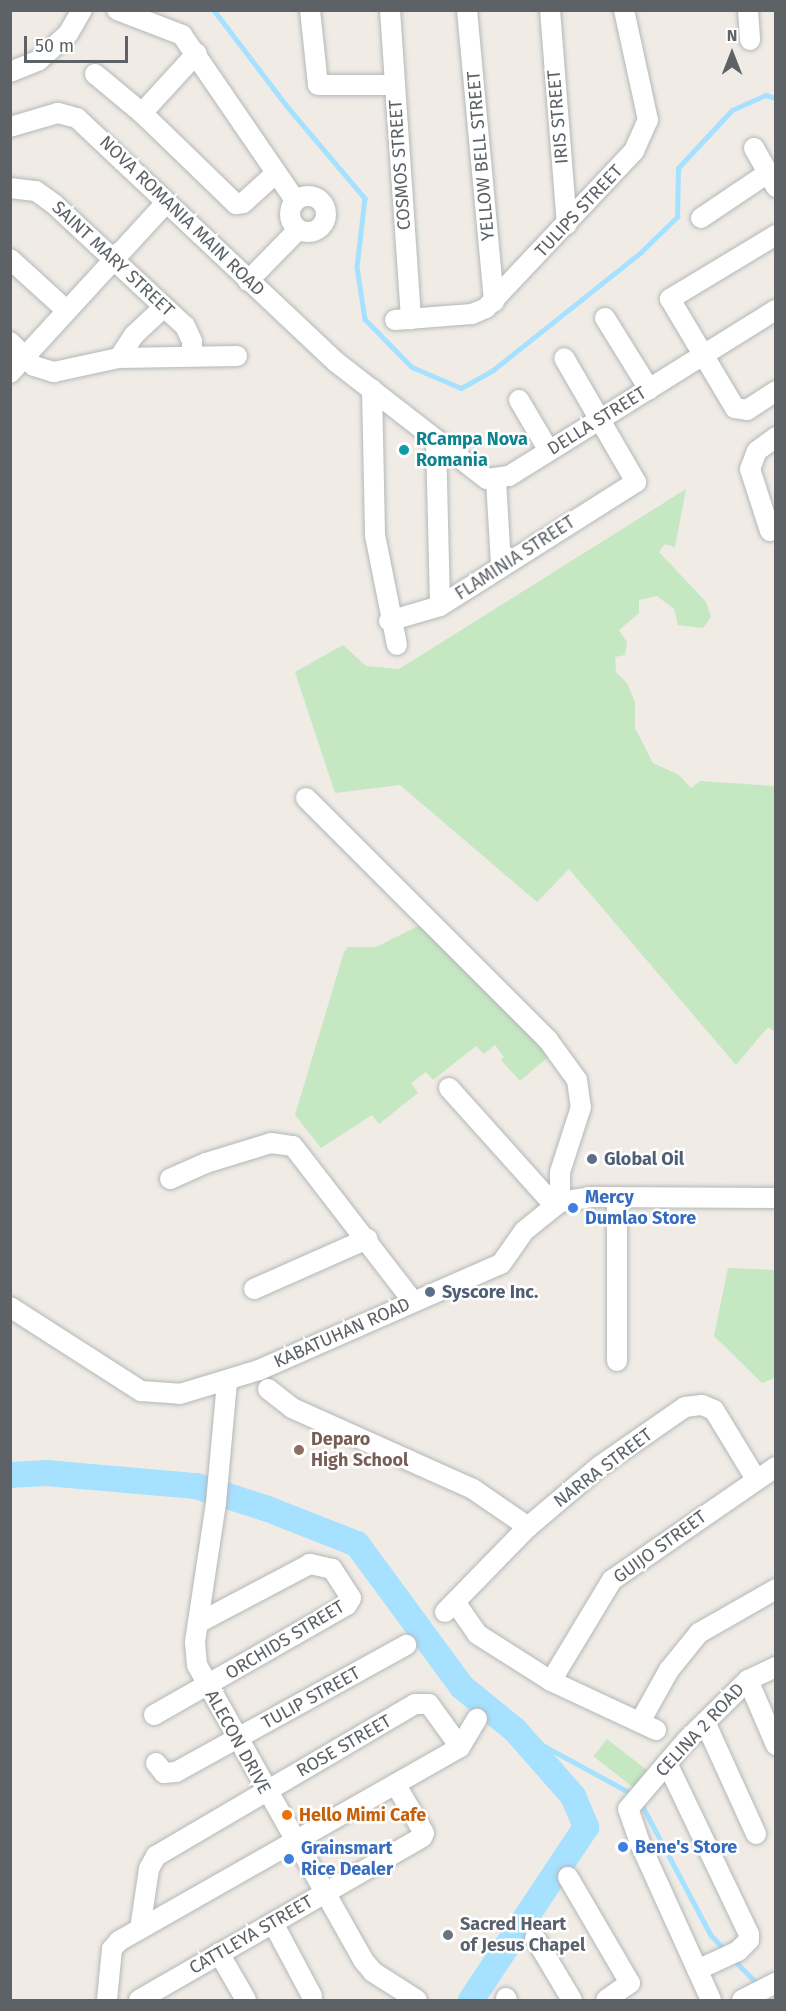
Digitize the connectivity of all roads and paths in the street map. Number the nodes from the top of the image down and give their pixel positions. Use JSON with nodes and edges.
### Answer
{"nodes":[{"id":1,"x":82,"y":10,"type":"edge"},
{"id":2,"x":117,"y":10,"type":"edge"},
{"id":3,"x":310,"y":10,"type":"edge"},
{"id":4,"x":390,"y":10,"type":"edge"},
{"id":5,"x":467,"y":10,"type":"edge"},
{"id":6,"x":550,"y":10,"type":"edge"},
{"id":7,"x":624,"y":10,"type":"edge"},
{"id":8,"x":748,"y":10,"type":"edge"},
{"id":9,"x":750,"y":40,"type":"dead end"},
{"id":10,"x":197,"y":53,"type":"junction"},
{"id":11,"x":10,"y":72,"type":"edge"},
{"id":12,"x":95,"y":74,"type":"dead end"},
{"id":13,"x":395,"y":85,"type":"junction"},
{"id":14,"x":142,"y":113,"type":"junction"},
{"id":15,"x":10,"y":127,"type":"edge"},
{"id":16,"x":754,"y":148,"type":"dead end"},
{"id":17,"x":275,"y":174,"type":"junction"},
{"id":18,"x":772,"y":180,"type":"edge"},
{"id":19,"x":10,"y":188,"type":"edge"},
{"id":20,"x":296,"y":200,"type":"junction"},
{"id":21,"x":166,"y":203,"type":"junction"},
{"id":22,"x":701,"y":218,"type":"dead end"},
{"id":23,"x":567,"y":224,"type":"junction"},
{"id":24,"x":298,"y":230,"type":"junction"},
{"id":25,"x":776,"y":234,"type":"edge"},
{"id":26,"x":10,"y":259,"type":"edge"},
{"id":27,"x":113,"y":260,"type":"junction"},
{"id":28,"x":248,"y":280,"type":"junction"},
{"id":29,"x":494,"y":302,"type":"junction"},
{"id":30,"x":164,"y":307,"type":"junction"},
{"id":31,"x":66,"y":310,"type":"junction"},
{"id":32,"x":776,"y":310,"type":"edge"},
{"id":33,"x":605,"y":318,"type":"dead end"},
{"id":34,"x":403,"y":320,"type":"joint"},
{"id":35,"x":10,"y":342,"type":"edge"},
{"id":36,"x":702,"y":353,"type":"junction"},
{"id":37,"x":192,"y":356,"type":"junction"},
{"id":38,"x":237,"y":356,"type":"dead end"},
{"id":39,"x":26,"y":357,"type":"junction"},
{"id":40,"x":119,"y":357,"type":"junction"},
{"id":41,"x":564,"y":358,"type":"dead end"},
{"id":42,"x":10,"y":373,"type":"edge"},
{"id":43,"x":372,"y":389,"type":"junction"},
{"id":44,"x":649,"y":389,"type":"junction"},
{"id":45,"x":776,"y":391,"type":"edge"},
{"id":46,"x":519,"y":400,"type":"dead end"},
{"id":47,"x":599,"y":419,"type":"junction"},
{"id":48,"x":776,"y":436,"type":"edge"},
{"id":49,"x":436,"y":440,"type":"junction"},
{"id":50,"x":549,"y":451,"type":"junction"},
{"id":51,"x":496,"y":480,"type":"junction"},
{"id":52,"x":770,"y":531,"type":"dead end"},
{"id":53,"x":501,"y":566,"type":"junction"},
{"id":54,"x":440,"y":606,"type":"junction"},
{"id":55,"x":389,"y":621,"type":"junction"},
{"id":56,"x":397,"y":645,"type":"dead end"},
{"id":57,"x":306,"y":798,"type":"dead end"},
{"id":58,"x":449,"y":1088,"type":"dead end"},
{"id":59,"x":170,"y":1179,"type":"dead end"},
{"id":60,"x":617,"y":1197,"type":"junction"},
{"id":61,"x":776,"y":1198,"type":"edge"},
{"id":62,"x":557,"y":1204,"type":"junction"},
{"id":63,"x":367,"y":1239,"type":"junction"},
{"id":64,"x":254,"y":1289,"type":"dead end"},
{"id":65,"x":413,"y":1300,"type":"junction"},
{"id":66,"x":10,"y":1307,"type":"edge"},
{"id":67,"x":617,"y":1361,"type":"dead end"},
{"id":68,"x":264,"y":1380,"type":"junction"},
{"id":69,"x":223,"y":1383,"type":"junction"},
{"id":70,"x":776,"y":1467,"type":"edge"},
{"id":71,"x":756,"y":1479,"type":"junction"},
{"id":72,"x":528,"y":1527,"type":"junction"},
{"id":73,"x":776,"y":1589,"type":"edge"},
{"id":74,"x":198,"y":1623,"type":"junction"},
{"id":75,"x":406,"y":1646,"type":"dead end"},
{"id":76,"x":776,"y":1667,"type":"edge"},
{"id":77,"x":748,"y":1680,"type":"junction"},
{"id":78,"x":551,"y":1681,"type":"junction"},
{"id":79,"x":208,"y":1687,"type":"junction"},
{"id":80,"x":154,"y":1715,"type":"dead end"},
{"id":81,"x":477,"y":1719,"type":"dead end"},
{"id":82,"x":705,"y":1722,"type":"junction"},
{"id":83,"x":236,"y":1739,"type":"junction"},
{"id":84,"x":776,"y":1745,"type":"edge"},
{"id":85,"x":459,"y":1747,"type":"junction"},
{"id":86,"x":156,"y":1762,"type":"dead end"},
{"id":87,"x":663,"y":1769,"type":"junction"},
{"id":88,"x":396,"y":1785,"type":"junction"},
{"id":89,"x":265,"y":1792,"type":"junction"},
{"id":90,"x":756,"y":1834,"type":"dead end"},
{"id":91,"x":296,"y":1843,"type":"junction"},
{"id":92,"x":568,"y":1877,"type":"dead end"},
{"id":93,"x":322,"y":1894,"type":"junction"},
{"id":94,"x":273,"y":1923,"type":"junction"},
{"id":95,"x":140,"y":1929,"type":"junction"},
{"id":96,"x":535,"y":1938,"type":"dead end"},
{"id":97,"x":219,"y":1953,"type":"junction"},
{"id":98,"x":697,"y":1970,"type":"junction"},
{"id":99,"x":769,"y":1986,"type":"edge"},
{"id":100,"x":312,"y":1996,"type":"dead end"},
{"id":101,"x":106,"y":2001,"type":"edge"},
{"id":102,"x":139,"y":2001,"type":"edge"},
{"id":103,"x":246,"y":2001,"type":"edge"},
{"id":104,"x":417,"y":2001,"type":"edge"},
{"id":105,"x":572,"y":2001,"type":"edge"},
{"id":106,"x":606,"y":2001,"type":"edge"},
{"id":107,"x":711,"y":2001,"type":"edge"},
{"id":108,"x":742,"y":2001,"type":"edge"}],
"edges":[{"from":1,"to":11,"type":"street"},
{"from":2,"to":10,"type":"street"},
{"from":3,"to":13,"type":"street"},
{"from":4,"to":13,"type":"street","name":"COSMOS STREET"},
{"from":5,"to":29,"type":"street","name":"YELLOW BELL STREET"},
{"from":6,"to":23,"type":"street","name":"IRIS STREET"},
{"from":7,"to":23,"type":"street","name":"TULIPS STREET"},
{"from":8,"to":9,"type":"street"},
{"from":10,"to":14,"type":"street"},
{"from":10,"to":17,"type":"street"},
{"from":12,"to":14,"type":"street"},
{"from":13,"to":34,"type":"street","name":"COSMOS STREET"},
{"from":14,"to":17,"type":"street"},
{"from":15,"to":21,"type":"street","name":"NOVA ROMANIA MAIN ROAD"},
{"from":16,"to":18,"type":"street"},
{"from":17,"to":20,"type":"street"},
{"from":18,"to":22,"type":"street"},
{"from":19,"to":27,"type":"street","name":"SAINT MARY STREET"},
{"from":20,"to":24,"type":"street"},
{"from":20,"to":24,"type":"street"},
{"from":21,"to":27,"type":"street"},
{"from":21,"to":28,"type":"street","name":"NOVA ROMANIA MAIN ROAD"},
{"from":23,"to":29,"type":"street","name":"TULIPS STREET"},
{"from":24,"to":28,"type":"street"},
{"from":25,"to":36,"type":"street"},
{"from":26,"to":31,"type":"street"},
{"from":27,"to":30,"type":"street","name":"SAINT MARY STREET"},
{"from":27,"to":31,"type":"street"},
{"from":28,"to":43,"type":"street","name":"NOVA ROMANIA MAIN ROAD"},
{"from":29,"to":34,"type":"street","name":"TULIPS STREET"},
{"from":30,"to":37,"type":"street","name":"SAINT MARY STREET"},
{"from":30,"to":40,"type":"street"},
{"from":31,"to":39,"type":"street"},
{"from":32,"to":36,"type":"street","name":"DELLA STREET"},
{"from":33,"to":44,"type":"street"},
{"from":35,"to":39,"type":"street"},
{"from":36,"to":44,"type":"street","name":"DELLA STREET"},
{"from":36,"to":45,"type":"street"},
{"from":37,"to":38,"type":"street"},
{"from":37,"to":40,"type":"street"},
{"from":39,"to":40,"type":"street"},
{"from":39,"to":42,"type":"street"},
{"from":41,"to":47,"type":"street"},
{"from":43,"to":49,"type":"street"},
{"from":43,"to":55,"type":"street"},
{"from":44,"to":47,"type":"street","name":"DELLA STREET"},
{"from":46,"to":50,"type":"street"},
{"from":47,"to":50,"type":"street","name":"DELLA STREET"},
{"from":47,"to":53,"type":"street","name":"FLAMINIA STREET"},
{"from":48,"to":52,"type":"street"},
{"from":49,"to":51,"type":"street"},
{"from":49,"to":54,"type":"street"},
{"from":50,"to":51,"type":"street","name":"DELLA STREET"},
{"from":51,"to":53,"type":"street"},
{"from":53,"to":54,"type":"street","name":"FLAMINIA STREET"},
{"from":54,"to":55,"type":"street","name":"FLAMINIA STREET"},
{"from":55,"to":56,"type":"street"},
{"from":57,"to":62,"type":"street"},
{"from":58,"to":62,"type":"street"},
{"from":59,"to":63,"type":"street"},
{"from":60,"to":61,"type":"street"},
{"from":60,"to":62,"type":"street"},
{"from":60,"to":67,"type":"street"},
{"from":62,"to":65,"type":"street","name":"KABATUHAN ROAD"},
{"from":63,"to":64,"type":"street"},
{"from":63,"to":65,"type":"street"},
{"from":65,"to":68,"type":"street","name":"KABATUHAN ROAD"},
{"from":66,"to":69,"type":"street","name":"KABATUHAN ROAD"},
{"from":68,"to":69,"type":"street","name":"KABATUHAN ROAD"},
{"from":68,"to":72,"type":"street"},
{"from":69,"to":74,"type":"street","name":"ALECON DRIVE"},
{"from":70,"to":71,"type":"street","name":"GUIJO STREET"},
{"from":71,"to":72,"type":"street","name":"NARRA STREET"},
{"from":71,"to":78,"type":"street","name":"GUIJO STREET"},
{"from":72,"to":78,"type":"street","name":"NARRA STREET"},
{"from":73,"to":78,"type":"street"},
{"from":74,"to":79,"type":"street","name":"ALECON DRIVE"},
{"from":74,"to":79,"type":"street","name":"ORCHIDS STREET"},
{"from":75,"to":83,"type":"street","name":"TULIP STREET"},
{"from":76,"to":77,"type":"street","name":"CELINA 2 ROAD"},
{"from":77,"to":82,"type":"street","name":"CELINA 2 ROAD"},
{"from":77,"to":84,"type":"street"},
{"from":79,"to":80,"type":"street","name":"ORCHIDS STREET"},
{"from":79,"to":83,"type":"street","name":"ALECON DRIVE"},
{"from":81,"to":85,"type":"street"},
{"from":82,"to":87,"type":"street","name":"CELINA 2 ROAD"},
{"from":82,"to":90,"type":"street"},
{"from":83,"to":86,"type":"street","name":"TULIP STREET"},
{"from":83,"to":89,"type":"street","name":"ALECON DRIVE"},
{"from":85,"to":88,"type":"street"},
{"from":85,"to":89,"type":"street","name":"ROSE STREET"},
{"from":87,"to":98,"type":"street","name":"CELINA 2 ROAD"},
{"from":87,"to":98,"type":"street"},
{"from":88,"to":91,"type":"street"},
{"from":88,"to":93,"type":"street","name":"CATTLEYA STREET"},
{"from":89,"to":91,"type":"street","name":"ALECON DRIVE"},
{"from":89,"to":95,"type":"street","name":"ROSE STREET"},
{"from":91,"to":93,"type":"street","name":"ALECON DRIVE"},
{"from":91,"to":95,"type":"street"},
{"from":92,"to":106,"type":"street"},
{"from":93,"to":94,"type":"street","name":"CATTLEYA STREET"},
{"from":93,"to":104,"type":"street","name":"ALECON DRIVE"},
{"from":94,"to":97,"type":"street","name":"CATTLEYA STREET"},
{"from":94,"to":100,"type":"street"},
{"from":95,"to":101,"type":"street"},
{"from":96,"to":105,"type":"street"},
{"from":97,"to":102,"type":"street","name":"CATTLEYA STREET"},
{"from":97,"to":103,"type":"street"},
{"from":98,"to":107,"type":"street"},
{"from":99,"to":108,"type":"street"}]}
